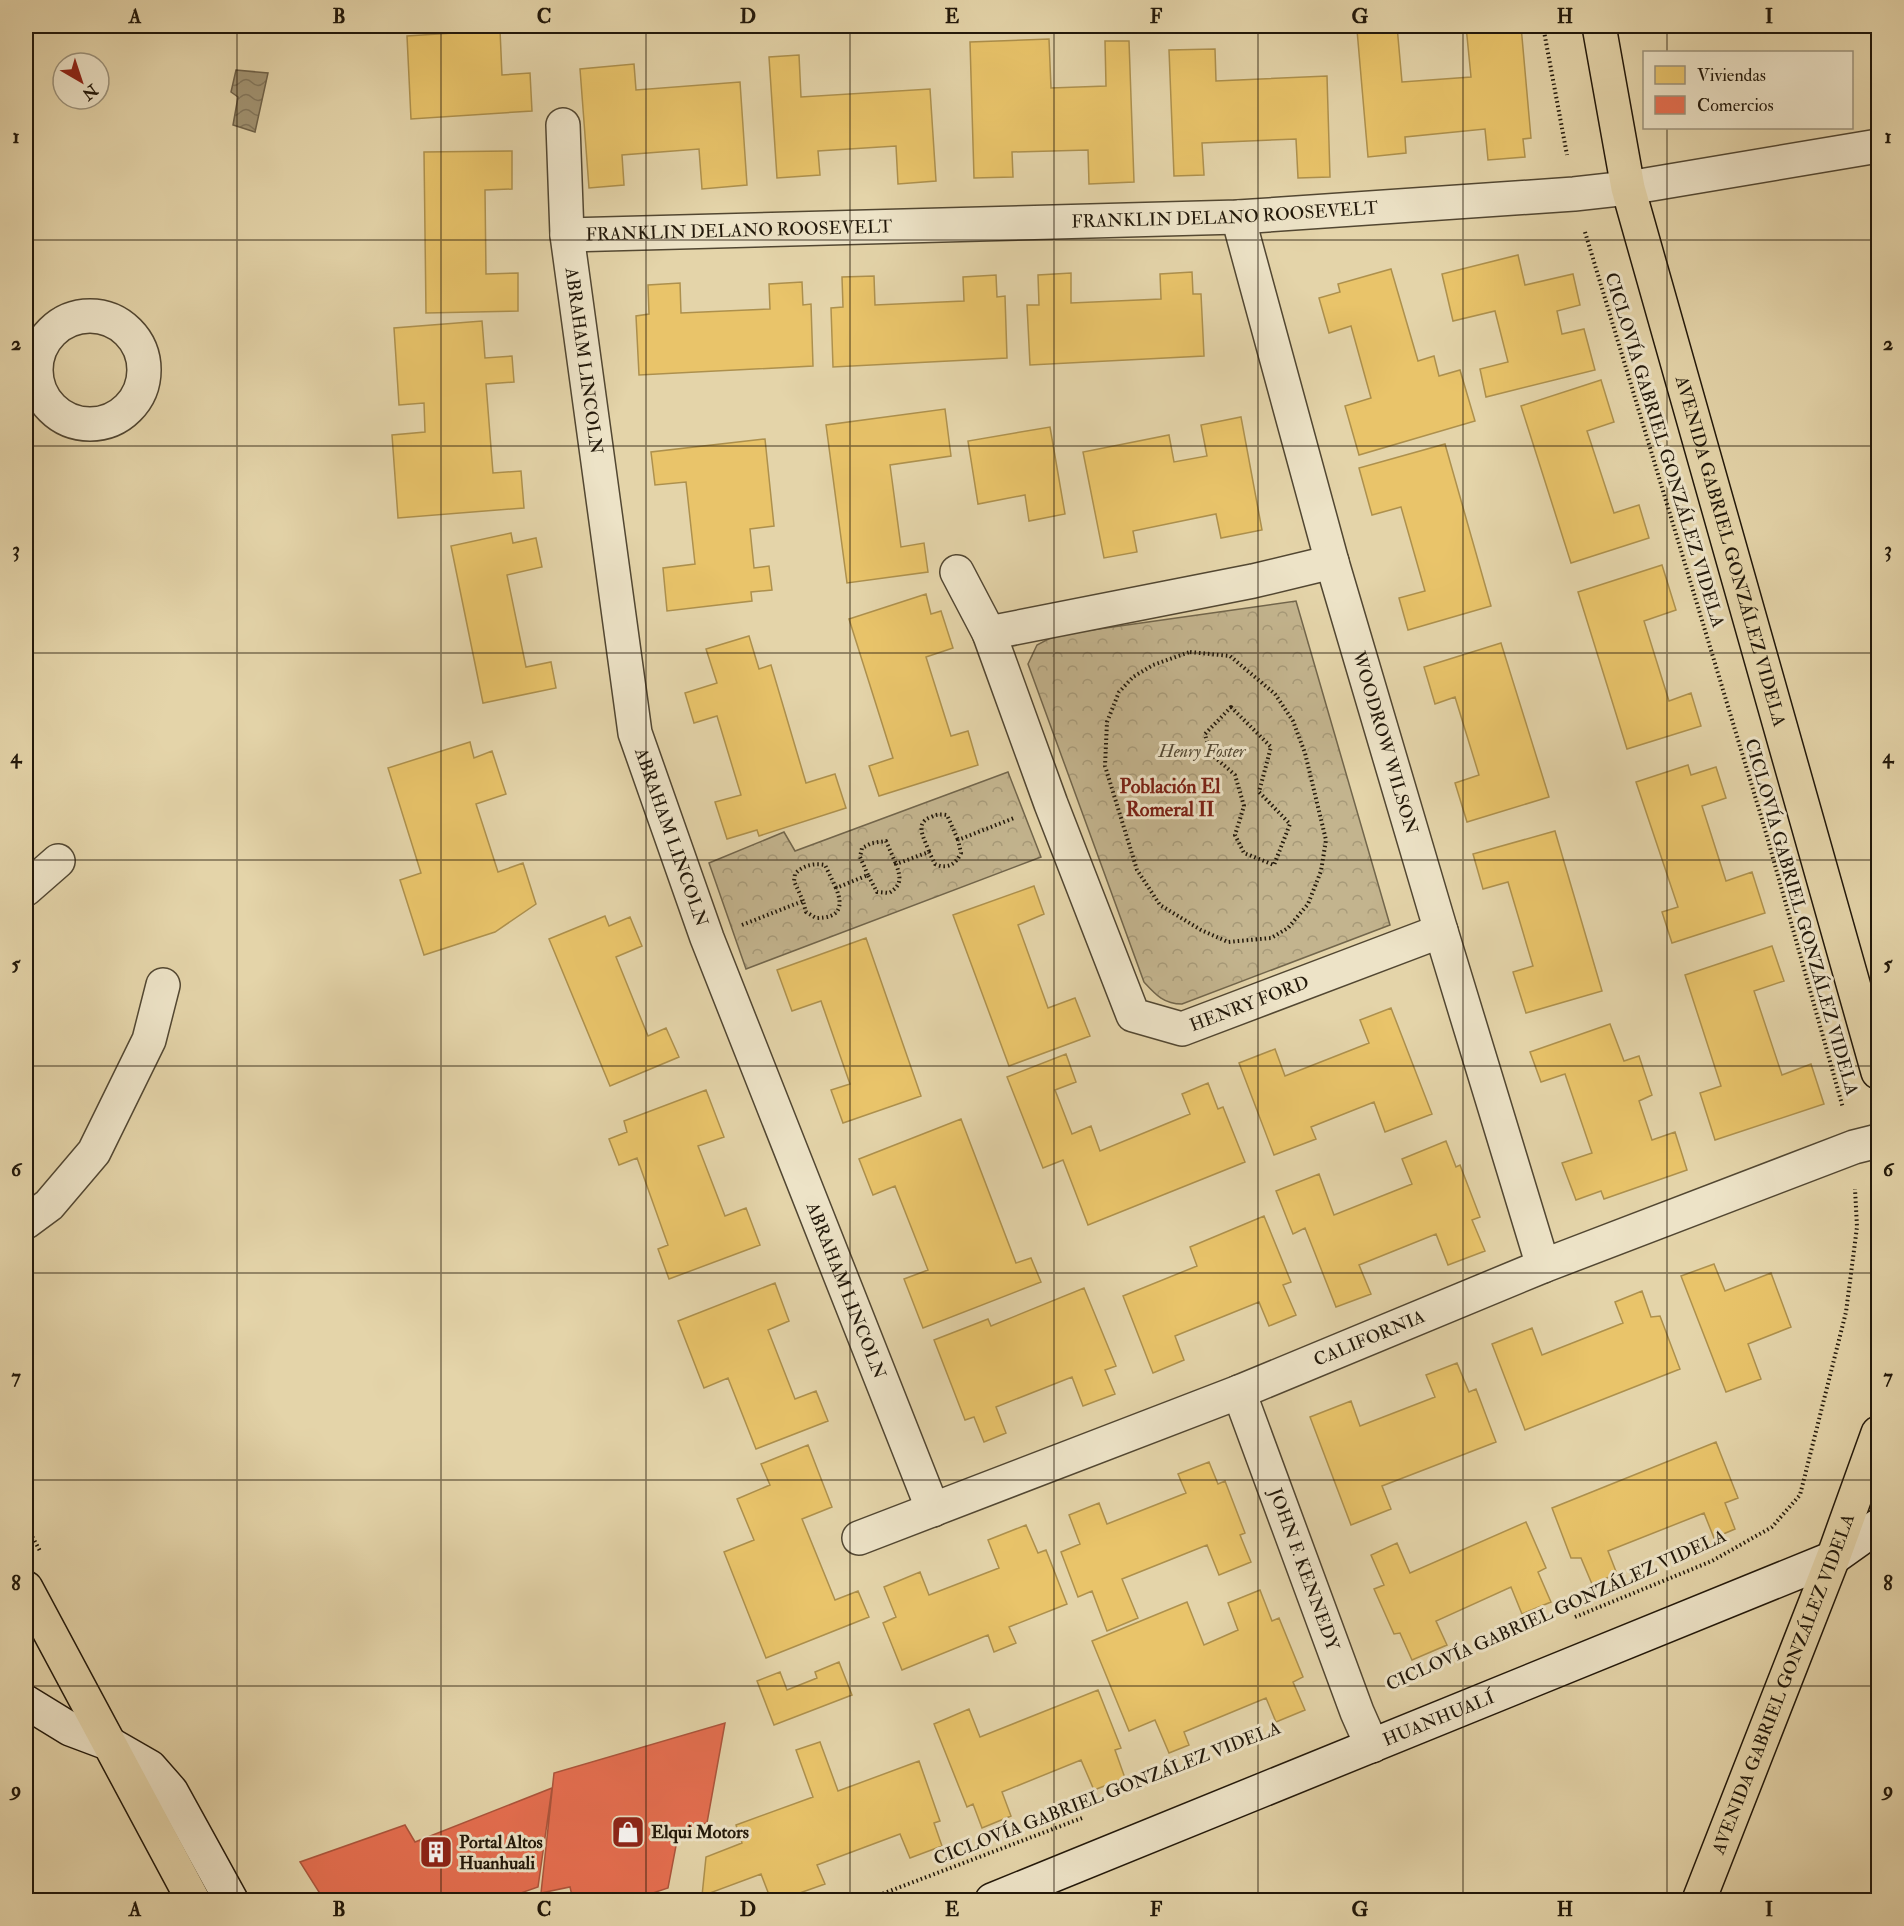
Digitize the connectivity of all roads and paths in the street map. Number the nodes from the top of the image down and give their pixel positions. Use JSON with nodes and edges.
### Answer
{"nodes":[{"id":1,"x":1544,"y":26,"type":"edge"},
{"id":2,"x":1599,"y":26,"type":"edge"},
{"id":3,"x":563,"y":125,"type":"dead end"},
{"id":4,"x":1878,"y":146,"type":"edge"},
{"id":5,"x":1628,"y":188,"type":"junction"},
{"id":6,"x":1574,"y":194,"type":"junction"},
{"id":7,"x":1238,"y":217,"type":"junction"},
{"id":8,"x":567,"y":235,"type":"junction"},
{"id":9,"x":1332,"y":562,"type":"junction"},
{"id":10,"x":957,"y":572,"type":"dead end"},
{"id":11,"x":989,"y":633,"type":"junction"},
{"id":12,"x":1230,"y":656,"type":"joint"},
{"id":13,"x":1259,"y":792,"type":"joint"},
{"id":14,"x":1051,"y":804,"type":"junction"},
{"id":15,"x":958,"y":840,"type":"junction"},
{"id":16,"x":929,"y":852,"type":"junction"},
{"id":17,"x":58,"y":861,"type":"dead end"},
{"id":18,"x":896,"y":864,"type":"junction"},
{"id":19,"x":868,"y":875,"type":"junction"},
{"id":20,"x":836,"y":888,"type":"junction"},
{"id":21,"x":26,"y":889,"type":"edge"},
{"id":22,"x":802,"y":901,"type":"junction"},
{"id":23,"x":1441,"y":931,"type":"junction"},
{"id":24,"x":707,"y":938,"type":"junction"},
{"id":25,"x":162,"y":985,"type":"dead end"},
{"id":26,"x":1878,"y":1072,"type":"edge"},
{"id":27,"x":1866,"y":1144,"type":"edge"},
{"id":28,"x":26,"y":1222,"type":"edge"},
{"id":29,"x":1543,"y":1266,"type":"junction"},
{"id":30,"x":1239,"y":1392,"type":"junction"},
{"id":31,"x":1878,"y":1433,"type":"edge"},
{"id":32,"x":933,"y":1510,"type":"junction"},
{"id":33,"x":1878,"y":1526,"type":"edge"},
{"id":34,"x":859,"y":1538,"type":"dead end"},
{"id":35,"x":1833,"y":1558,"type":"junction"},
{"id":36,"x":26,"y":1588,"type":"edge"},
{"id":37,"x":1573,"y":1618,"type":"dead end"},
{"id":38,"x":26,"y":1702,"type":"edge"},
{"id":39,"x":110,"y":1744,"type":"junction"},
{"id":40,"x":1372,"y":1746,"type":"junction"},
{"id":41,"x":1089,"y":1815,"type":"dead end"},
{"id":42,"x":193,"y":1900,"type":"edge"},
{"id":43,"x":231,"y":1900,"type":"edge"},
{"id":44,"x":866,"y":1900,"type":"edge"},
{"id":45,"x":992,"y":1900,"type":"edge"},
{"id":46,"x":1699,"y":1900,"type":"edge"}],
"edges":[{"from":1,"to":6,"type":"path","name":"CICLOVÍA GABRIEL GONZÁLEZ VIDELA"},
{"from":2,"to":5,"type":"main road","name":"AVENIDA GABRIEL GONZÁLEZ VIDELA"},
{"from":3,"to":8,"type":"street","name":"ABRAHAM LINCOLN"},
{"from":4,"to":5,"type":"street","name":"FRANKLIN DELANO ROOSEVELT"},
{"from":5,"to":6,"type":"street","name":"FRANKLIN DELANO ROOSEVELT"},
{"from":5,"to":26,"type":"main road","name":"AVENIDA GABRIEL GONZÁLEZ VIDELA"},
{"from":6,"to":7,"type":"street","name":"FRANKLIN DELANO ROOSEVELT"},
{"from":6,"to":27,"type":"path","name":"CICLOVÍA GABRIEL GONZÁLEZ VIDELA"},
{"from":7,"to":8,"type":"street","name":"FRANKLIN DELANO ROOSEVELT"},
{"from":7,"to":9,"type":"street","name":"WOODROW WILSON"},
{"from":8,"to":24,"type":"street","name":"ABRAHAM LINCOLN"},
{"from":9,"to":11,"type":"street"},
{"from":9,"to":23,"type":"street","name":"WOODROW WILSON"},
{"from":10,"to":11,"type":"street","name":"HENRY FORD"},
{"from":11,"to":14,"type":"street","name":"HENRY FORD"},
{"from":12,"to":12,"type":"path"},
{"from":13,"to":13,"type":"path"},
{"from":14,"to":15,"type":"path"},
{"from":14,"to":23,"type":"street","name":"HENRY FORD"},
{"from":15,"to":16,"type":"path"},
{"from":15,"to":16,"type":"path"},
{"from":16,"to":18,"type":"path"},
{"from":17,"to":21,"type":"street"},
{"from":18,"to":19,"type":"path"},
{"from":18,"to":19,"type":"path"},
{"from":19,"to":20,"type":"path"},
{"from":20,"to":22,"type":"path"},
{"from":20,"to":22,"type":"path"},
{"from":22,"to":24,"type":"path"},
{"from":23,"to":29,"type":"street","name":"WOODROW WILSON"},
{"from":24,"to":32,"type":"street","name":"ABRAHAM LINCOLN"},
{"from":25,"to":28,"type":"street"},
{"from":27,"to":29,"type":"street","name":"CALIFORNIA"},
{"from":27,"to":37,"type":"path","name":"CICLOVÍA GABRIEL GONZÁLEZ VIDELA"},
{"from":29,"to":30,"type":"street","name":"CALIFORNIA"},
{"from":30,"to":32,"type":"street","name":"CALIFORNIA"},
{"from":30,"to":40,"type":"street","name":"JOHN F. KENNEDY"},
{"from":31,"to":35,"type":"main road","name":"AVENIDA GABRIEL GONZÁLEZ VIDELA"},
{"from":32,"to":34,"type":"street","name":"CALIFORNIA"},
{"from":33,"to":35,"type":"street","name":"HUANHUALÍ"},
{"from":35,"to":40,"type":"street","name":"HUANHUALÍ"},
{"from":35,"to":46,"type":"main road","name":"AVENIDA GABRIEL GONZÁLEZ VIDELA"},
{"from":36,"to":39,"type":"main road"},
{"from":38,"to":39,"type":"street"},
{"from":39,"to":42,"type":"main road"},
{"from":39,"to":43,"type":"street"},
{"from":40,"to":45,"type":"street","name":"HUANHUALÍ"},
{"from":41,"to":44,"type":"path","name":"CICLOVÍA GABRIEL GONZÁLEZ VIDELA"}]}
